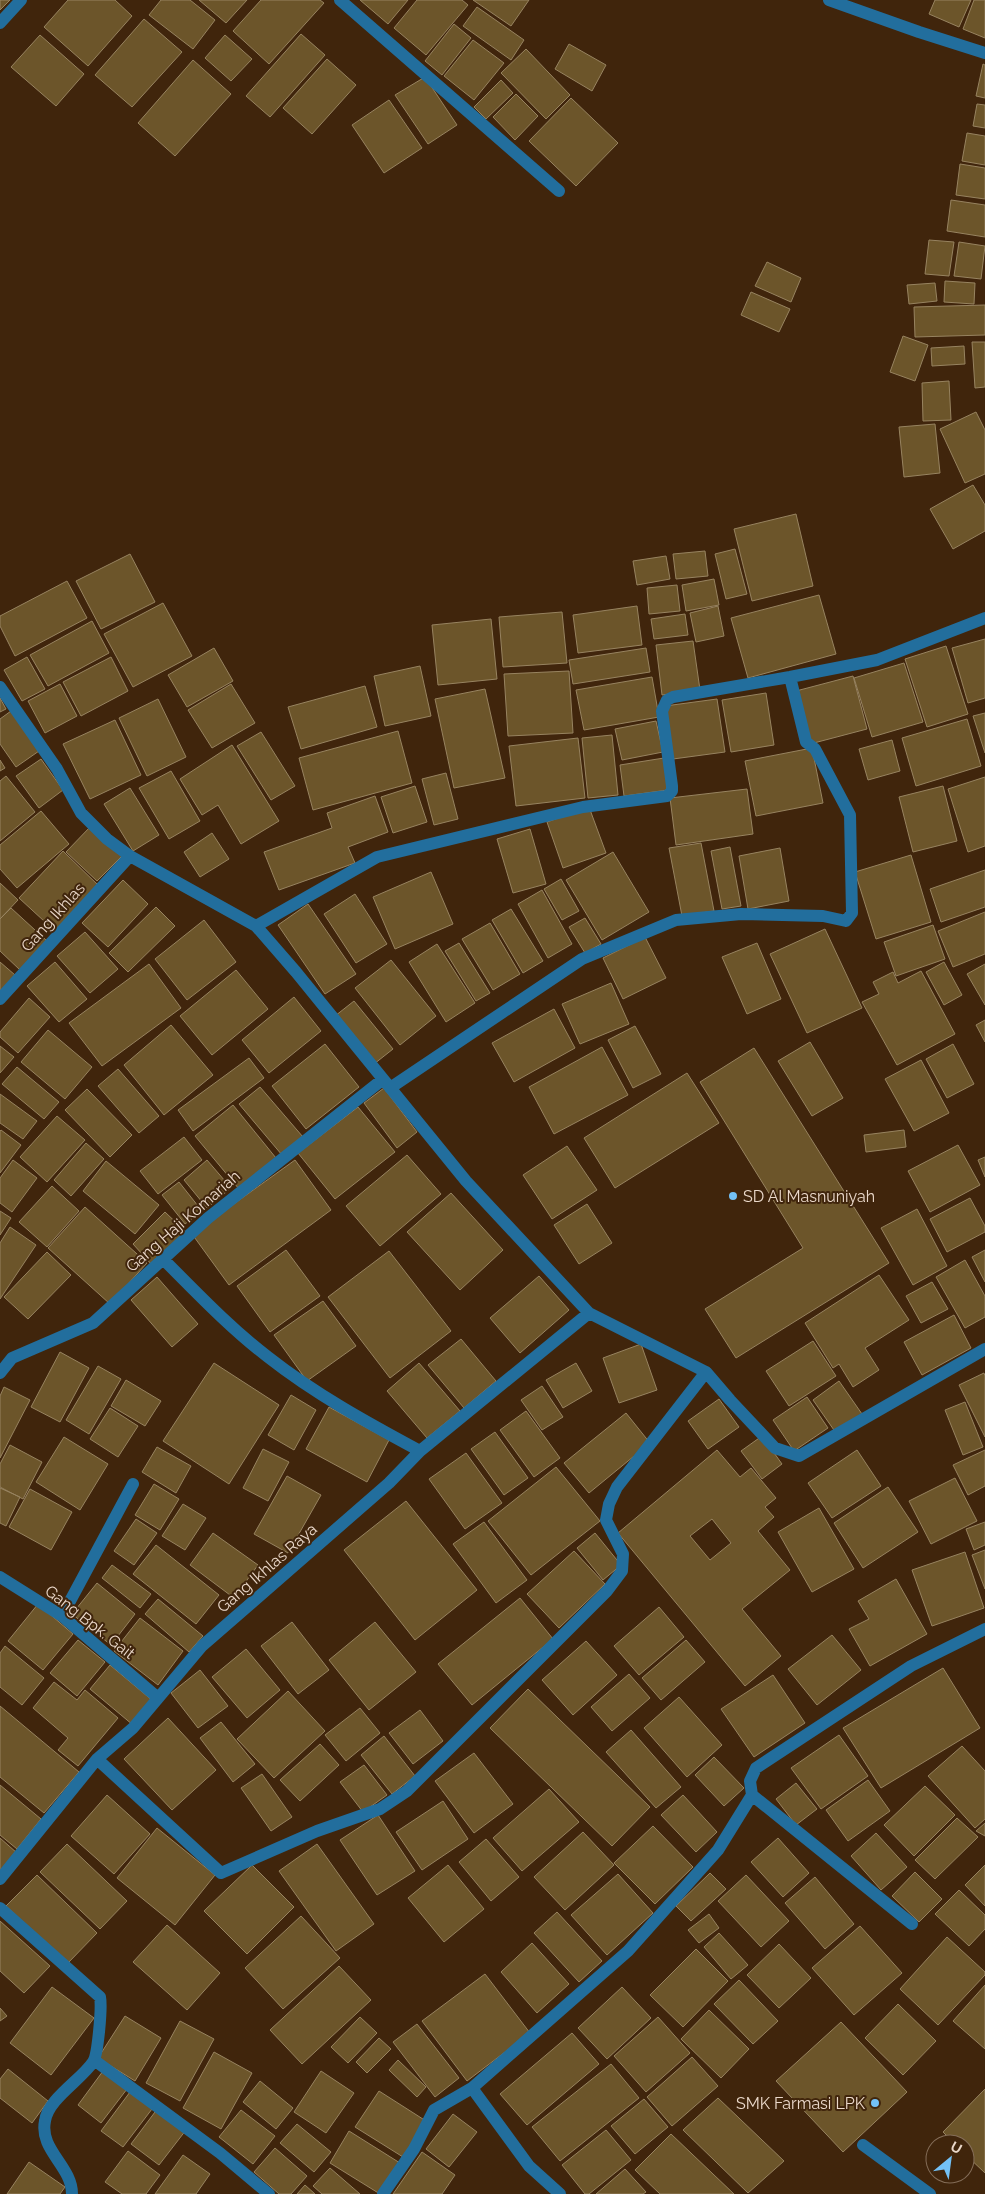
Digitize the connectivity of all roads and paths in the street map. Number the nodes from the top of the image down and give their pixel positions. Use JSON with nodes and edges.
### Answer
{"nodes":[{"id":1,"x":20,"y":0,"type":"edge"},
{"id":2,"x":340,"y":0,"type":"edge"},
{"id":3,"x":829,"y":0,"type":"edge"},
{"id":4,"x":0,"y":24,"type":"edge"},
{"id":5,"x":985,"y":53,"type":"edge"},
{"id":6,"x":559,"y":191,"type":"dead end"},
{"id":7,"x":985,"y":618,"type":"edge"},
{"id":8,"x":790,"y":678,"type":"junction"},
{"id":9,"x":0,"y":687,"type":"edge"},
{"id":10,"x":130,"y":856,"type":"junction"},
{"id":11,"x":256,"y":926,"type":"junction"},
{"id":12,"x":0,"y":1000,"type":"edge"},
{"id":13,"x":386,"y":1084,"type":"junction"},
{"id":14,"x":162,"y":1258,"type":"junction"},
{"id":15,"x":588,"y":1314,"type":"junction"},
{"id":16,"x":985,"y":1349,"type":"edge"},
{"id":17,"x":706,"y":1372,"type":"junction"},
{"id":18,"x":0,"y":1374,"type":"edge"},
{"id":19,"x":420,"y":1451,"type":"junction"},
{"id":20,"x":133,"y":1484,"type":"dead end"},
{"id":21,"x":0,"y":1576,"type":"edge"},
{"id":22,"x":62,"y":1616,"type":"junction"},
{"id":23,"x":985,"y":1628,"type":"edge"},
{"id":24,"x":157,"y":1697,"type":"junction"},
{"id":25,"x":97,"y":1759,"type":"junction"},
{"id":26,"x":752,"y":1796,"type":"junction"},
{"id":27,"x":0,"y":1879,"type":"edge"},
{"id":28,"x":0,"y":1908,"type":"edge"},
{"id":29,"x":912,"y":1924,"type":"dead end"},
{"id":30,"x":94,"y":2060,"type":"junction"},
{"id":31,"x":472,"y":2088,"type":"junction"},
{"id":32,"x":863,"y":2145,"type":"dead end"},
{"id":33,"x":72,"y":2194,"type":"edge"},
{"id":34,"x":269,"y":2194,"type":"edge"},
{"id":35,"x":383,"y":2194,"type":"edge"},
{"id":36,"x":560,"y":2194,"type":"edge"},
{"id":37,"x":930,"y":2194,"type":"edge"}],
"edges":[{"from":1,"to":4,"type":"street"},
{"from":2,"to":6,"type":"street"},
{"from":3,"to":5,"type":"street"},
{"from":7,"to":8,"type":"street"},
{"from":8,"to":11,"type":"street"},
{"from":8,"to":13,"type":"street","name":"Gang Haji Komariah"},
{"from":9,"to":10,"type":"street"},
{"from":10,"to":11,"type":"street"},
{"from":10,"to":12,"type":"street","name":"Gang Ikhlas"},
{"from":11,"to":13,"type":"street"},
{"from":13,"to":14,"type":"street","name":"Gang Haji Komariah"},
{"from":13,"to":15,"type":"street"},
{"from":14,"to":18,"type":"street","name":"Gang Haji Komariah"},
{"from":14,"to":19,"type":"street"},
{"from":15,"to":17,"type":"street"},
{"from":15,"to":19,"type":"street","name":"Gang Ikhlas Raya"},
{"from":16,"to":17,"type":"street"},
{"from":17,"to":25,"type":"street"},
{"from":19,"to":24,"type":"street","name":"Gang Ikhlas Raya"},
{"from":20,"to":22,"type":"street"},
{"from":21,"to":22,"type":"street","name":"Gang Bpk. Gait"},
{"from":22,"to":24,"type":"street","name":"Gang Bpk. Gait"},
{"from":23,"to":26,"type":"street"},
{"from":24,"to":25,"type":"street","name":"Gang Ikhlas Raya"},
{"from":25,"to":27,"type":"street","name":"Gang Ikhlas Raya"},
{"from":26,"to":29,"type":"street"},
{"from":26,"to":31,"type":"street"},
{"from":28,"to":30,"type":"street"},
{"from":30,"to":33,"type":"street"},
{"from":30,"to":34,"type":"street"},
{"from":31,"to":35,"type":"street"},
{"from":31,"to":36,"type":"street"},
{"from":32,"to":37,"type":"street"}]}
